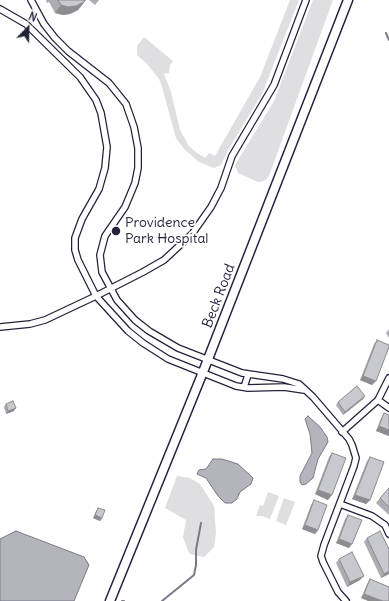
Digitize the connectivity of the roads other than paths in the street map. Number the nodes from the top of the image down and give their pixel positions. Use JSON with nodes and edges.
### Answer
{"nodes":[{"id":1,"x":31,"y":0,"type":"edge"},
{"id":2,"x":306,"y":0,"type":"edge"},
{"id":3,"x":348,"y":0,"type":"edge"},
{"id":4,"x":0,"y":9,"type":"edge"},
{"id":5,"x":110,"y":289,"type":"junction"},
{"id":6,"x":96,"y":296,"type":"junction"},
{"id":7,"x":0,"y":327,"type":"edge"},
{"id":8,"x":208,"y":360,"type":"junction"},
{"id":9,"x":203,"y":372,"type":"junction"},
{"id":10,"x":248,"y":375,"type":"junction"},
{"id":11,"x":270,"y":378,"type":"junction"},
{"id":12,"x":389,"y":378,"type":"edge"},
{"id":13,"x":244,"y":387,"type":"junction"},
{"id":14,"x":268,"y":388,"type":"junction"},
{"id":15,"x":306,"y":390,"type":"junction"},
{"id":16,"x":378,"y":400,"type":"junction"},
{"id":17,"x":389,"y":408,"type":"edge"},
{"id":18,"x":342,"y":432,"type":"junction"},
{"id":19,"x":340,"y":504,"type":"junction"},
{"id":20,"x":389,"y":534,"type":"edge"},
{"id":21,"x":110,"y":601,"type":"edge"},
{"id":22,"x":346,"y":601,"type":"edge"}],
"edges":[{"from":1,"to":5,"type":"street"},
{"from":2,"to":5,"type":"street"},
{"from":3,"to":8,"type":"main road","name":"Beck Road"},
{"from":4,"to":6,"type":"street"},
{"from":5,"to":6,"type":"street"},
{"from":5,"to":8,"type":"street"},
{"from":6,"to":7,"type":"street"},
{"from":6,"to":9,"type":"street"},
{"from":8,"to":9,"type":"main road","name":"Beck Road"},
{"from":8,"to":10,"type":"street"},
{"from":9,"to":13,"type":"street"},
{"from":9,"to":21,"type":"main road","name":"Beck Road"},
{"from":10,"to":11,"type":"street"},
{"from":10,"to":13,"type":"street"},
{"from":11,"to":14,"type":"street"},
{"from":11,"to":15,"type":"street"},
{"from":12,"to":16,"type":"street"},
{"from":13,"to":14,"type":"street"},
{"from":14,"to":15,"type":"street"},
{"from":15,"to":18,"type":"street"},
{"from":16,"to":17,"type":"street"},
{"from":16,"to":18,"type":"street"},
{"from":18,"to":19,"type":"street"},
{"from":19,"to":20,"type":"street"},
{"from":19,"to":22,"type":"street"}]}
